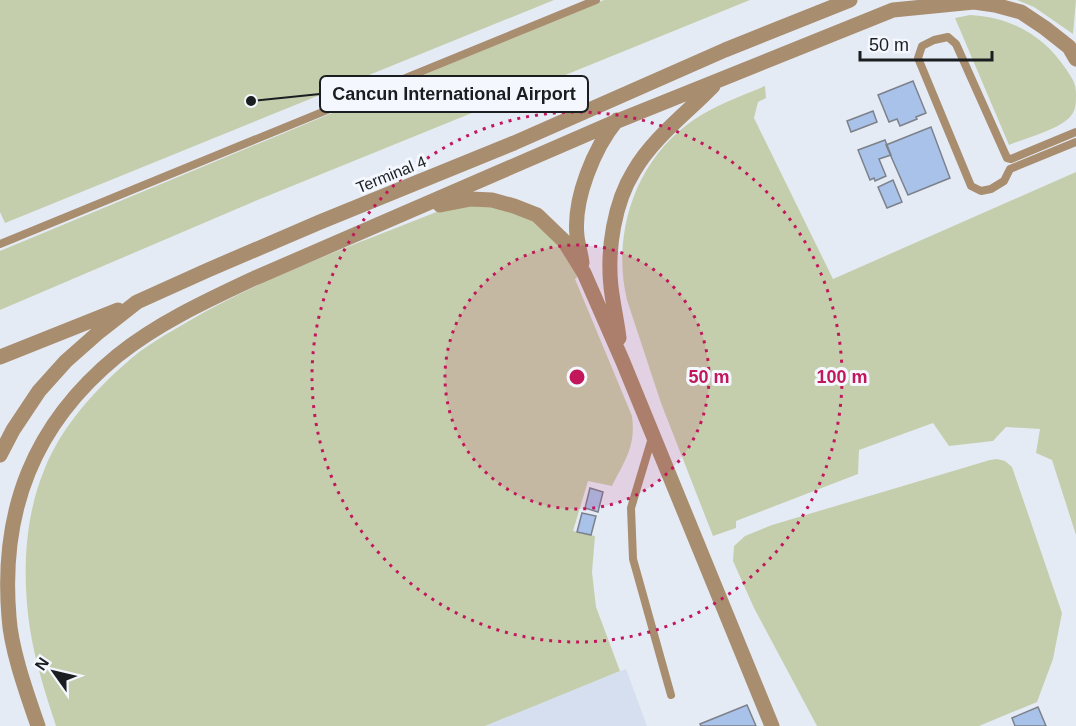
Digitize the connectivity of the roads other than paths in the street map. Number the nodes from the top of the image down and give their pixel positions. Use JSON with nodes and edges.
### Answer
{"nodes":[{"id":1,"x":596,"y":0,"type":"edge"},
{"id":2,"x":850,"y":0,"type":"edge"},
{"id":3,"x":1076,"y":59,"type":"edge"},
{"id":4,"x":719,"y":81,"type":"junction"},
{"id":5,"x":646,"y":86,"type":"junction"},
{"id":6,"x":615,"y":122,"type":"junction"},
{"id":7,"x":1076,"y":132,"type":"edge"},
{"id":8,"x":1076,"y":142,"type":"edge"},
{"id":9,"x":411,"y":211,"type":"junction"},
{"id":10,"x":0,"y":244,"type":"edge"},
{"id":11,"x":584,"y":273,"type":"junction"},
{"id":12,"x":137,"y":302,"type":"junction"},
{"id":13,"x":0,"y":357,"type":"edge"},
{"id":14,"x":623,"y":362,"type":"junction"},
{"id":15,"x":653,"y":434,"type":"junction"},
{"id":16,"x":0,"y":455,"type":"edge"},
{"id":17,"x":671,"y":695,"type":"dead end"},
{"id":18,"x":38,"y":726,"type":"edge"},
{"id":19,"x":772,"y":726,"type":"edge"}],
"edges":[{"from":1,"to":10,"type":"lane"},
{"from":2,"to":5,"type":"street","name":"Terminal 4"},
{"from":3,"to":4,"type":"street"},
{"from":4,"to":6,"type":"street"},
{"from":4,"to":14,"type":"street"},
{"from":5,"to":6,"type":"street"},
{"from":5,"to":12,"type":"street","name":"Terminal 4"},
{"from":6,"to":9,"type":"street"},
{"from":6,"to":11,"type":"street"},
{"from":7,"to":8,"type":"lane"},
{"from":9,"to":11,"type":"street"},
{"from":9,"to":18,"type":"street"},
{"from":11,"to":14,"type":"street"},
{"from":12,"to":13,"type":"street"},
{"from":12,"to":16,"type":"street","name":"Terminal 4"},
{"from":14,"to":15,"type":"street"},
{"from":15,"to":17,"type":"lane"},
{"from":15,"to":19,"type":"street"}]}
